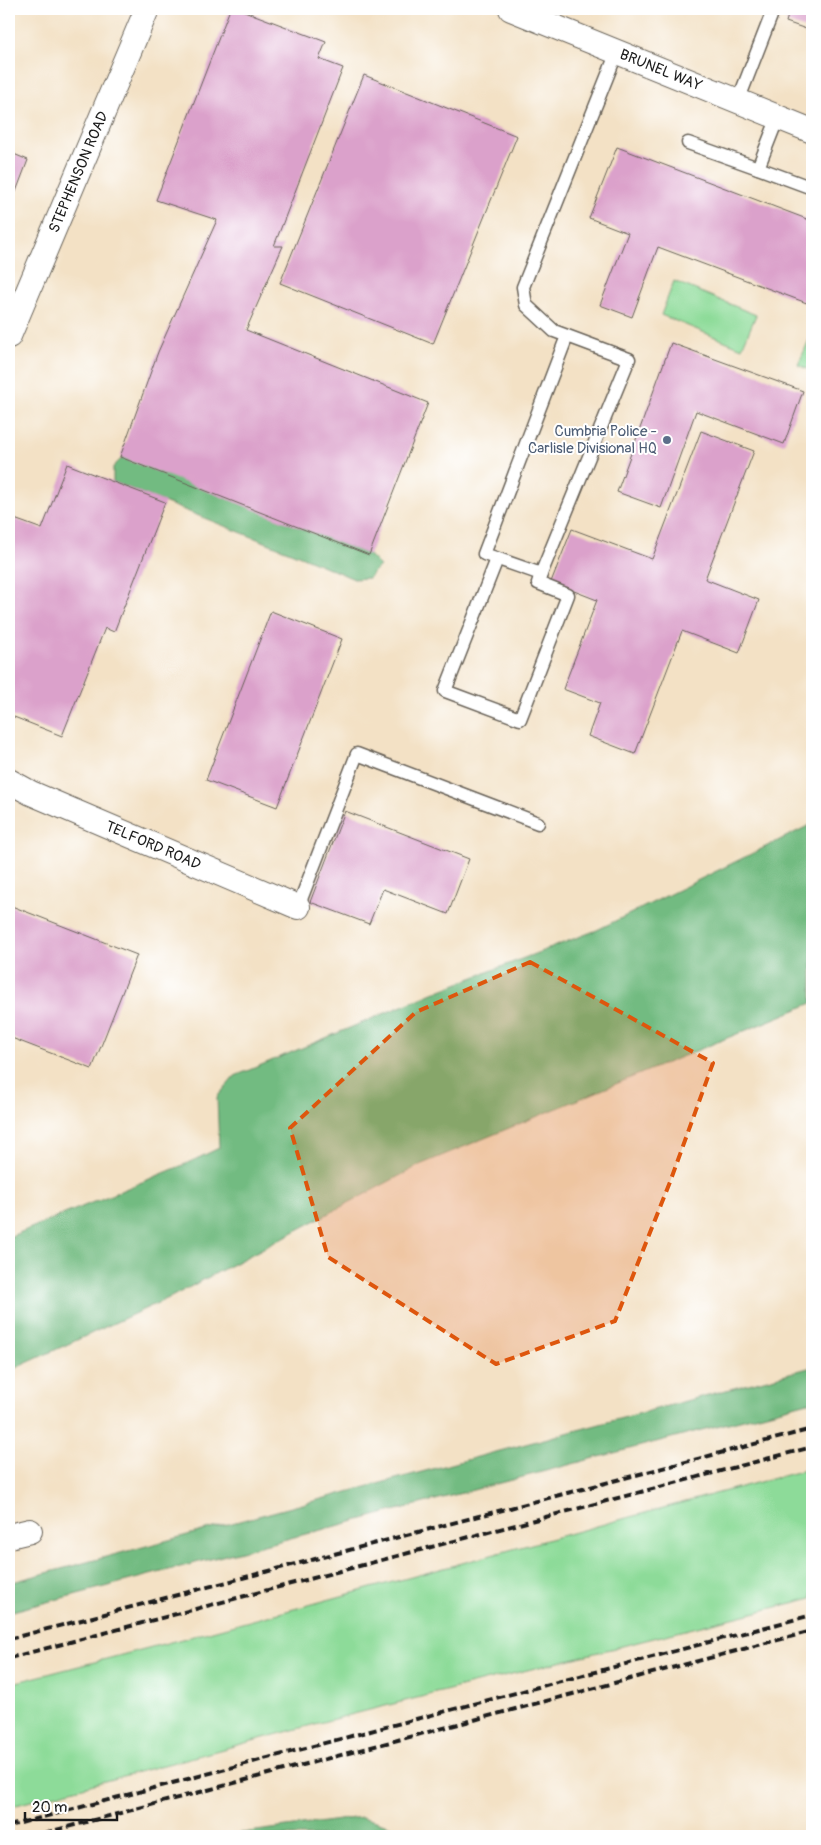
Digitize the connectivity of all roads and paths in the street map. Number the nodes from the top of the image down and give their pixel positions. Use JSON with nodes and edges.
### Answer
{"nodes":[{"id":1,"x":147,"y":9,"type":"edge"},
{"id":2,"x":511,"y":9,"type":"edge"},
{"id":3,"x":770,"y":9,"type":"edge"},
{"id":4,"x":616,"y":52,"type":"junction"},
{"id":5,"x":738,"y":101,"type":"junction"},
{"id":6,"x":778,"y":117,"type":"junction"},
{"id":7,"x":812,"y":131,"type":"edge"},
{"id":8,"x":688,"y":143,"type":"dead end"},
{"id":9,"x":758,"y":168,"type":"junction"},
{"id":10,"x":812,"y":188,"type":"edge"},
{"id":11,"x":9,"y":336,"type":"edge"},
{"id":12,"x":568,"y":336,"type":"junction"},
{"id":13,"x":497,"y":559,"type":"junction"},
{"id":14,"x":541,"y":574,"type":"junction"},
{"id":15,"x":9,"y":781,"type":"edge"},
{"id":16,"x":538,"y":823,"type":"dead end"},
{"id":17,"x":298,"y":907,"type":"joint"}],
"edges":[{"from":1,"to":11,"type":"street","name":"STEPHENSON ROAD"},
{"from":2,"to":4,"type":"street","name":"BRUNEL WAY"},
{"from":3,"to":5,"type":"lane"},
{"from":4,"to":5,"type":"street","name":"BRUNEL WAY"},
{"from":4,"to":12,"type":"lane"},
{"from":5,"to":6,"type":"street","name":"BRUNEL WAY"},
{"from":6,"to":7,"type":"street","name":"BRUNEL WAY"},
{"from":6,"to":9,"type":"lane"},
{"from":8,"to":9,"type":"lane"},
{"from":9,"to":10,"type":"lane"},
{"from":12,"to":13,"type":"lane"},
{"from":12,"to":14,"type":"lane"},
{"from":13,"to":14,"type":"lane"},
{"from":13,"to":14,"type":"lane"},
{"from":15,"to":17,"type":"street","name":"TELFORD ROAD"},
{"from":16,"to":17,"type":"lane"}]}
